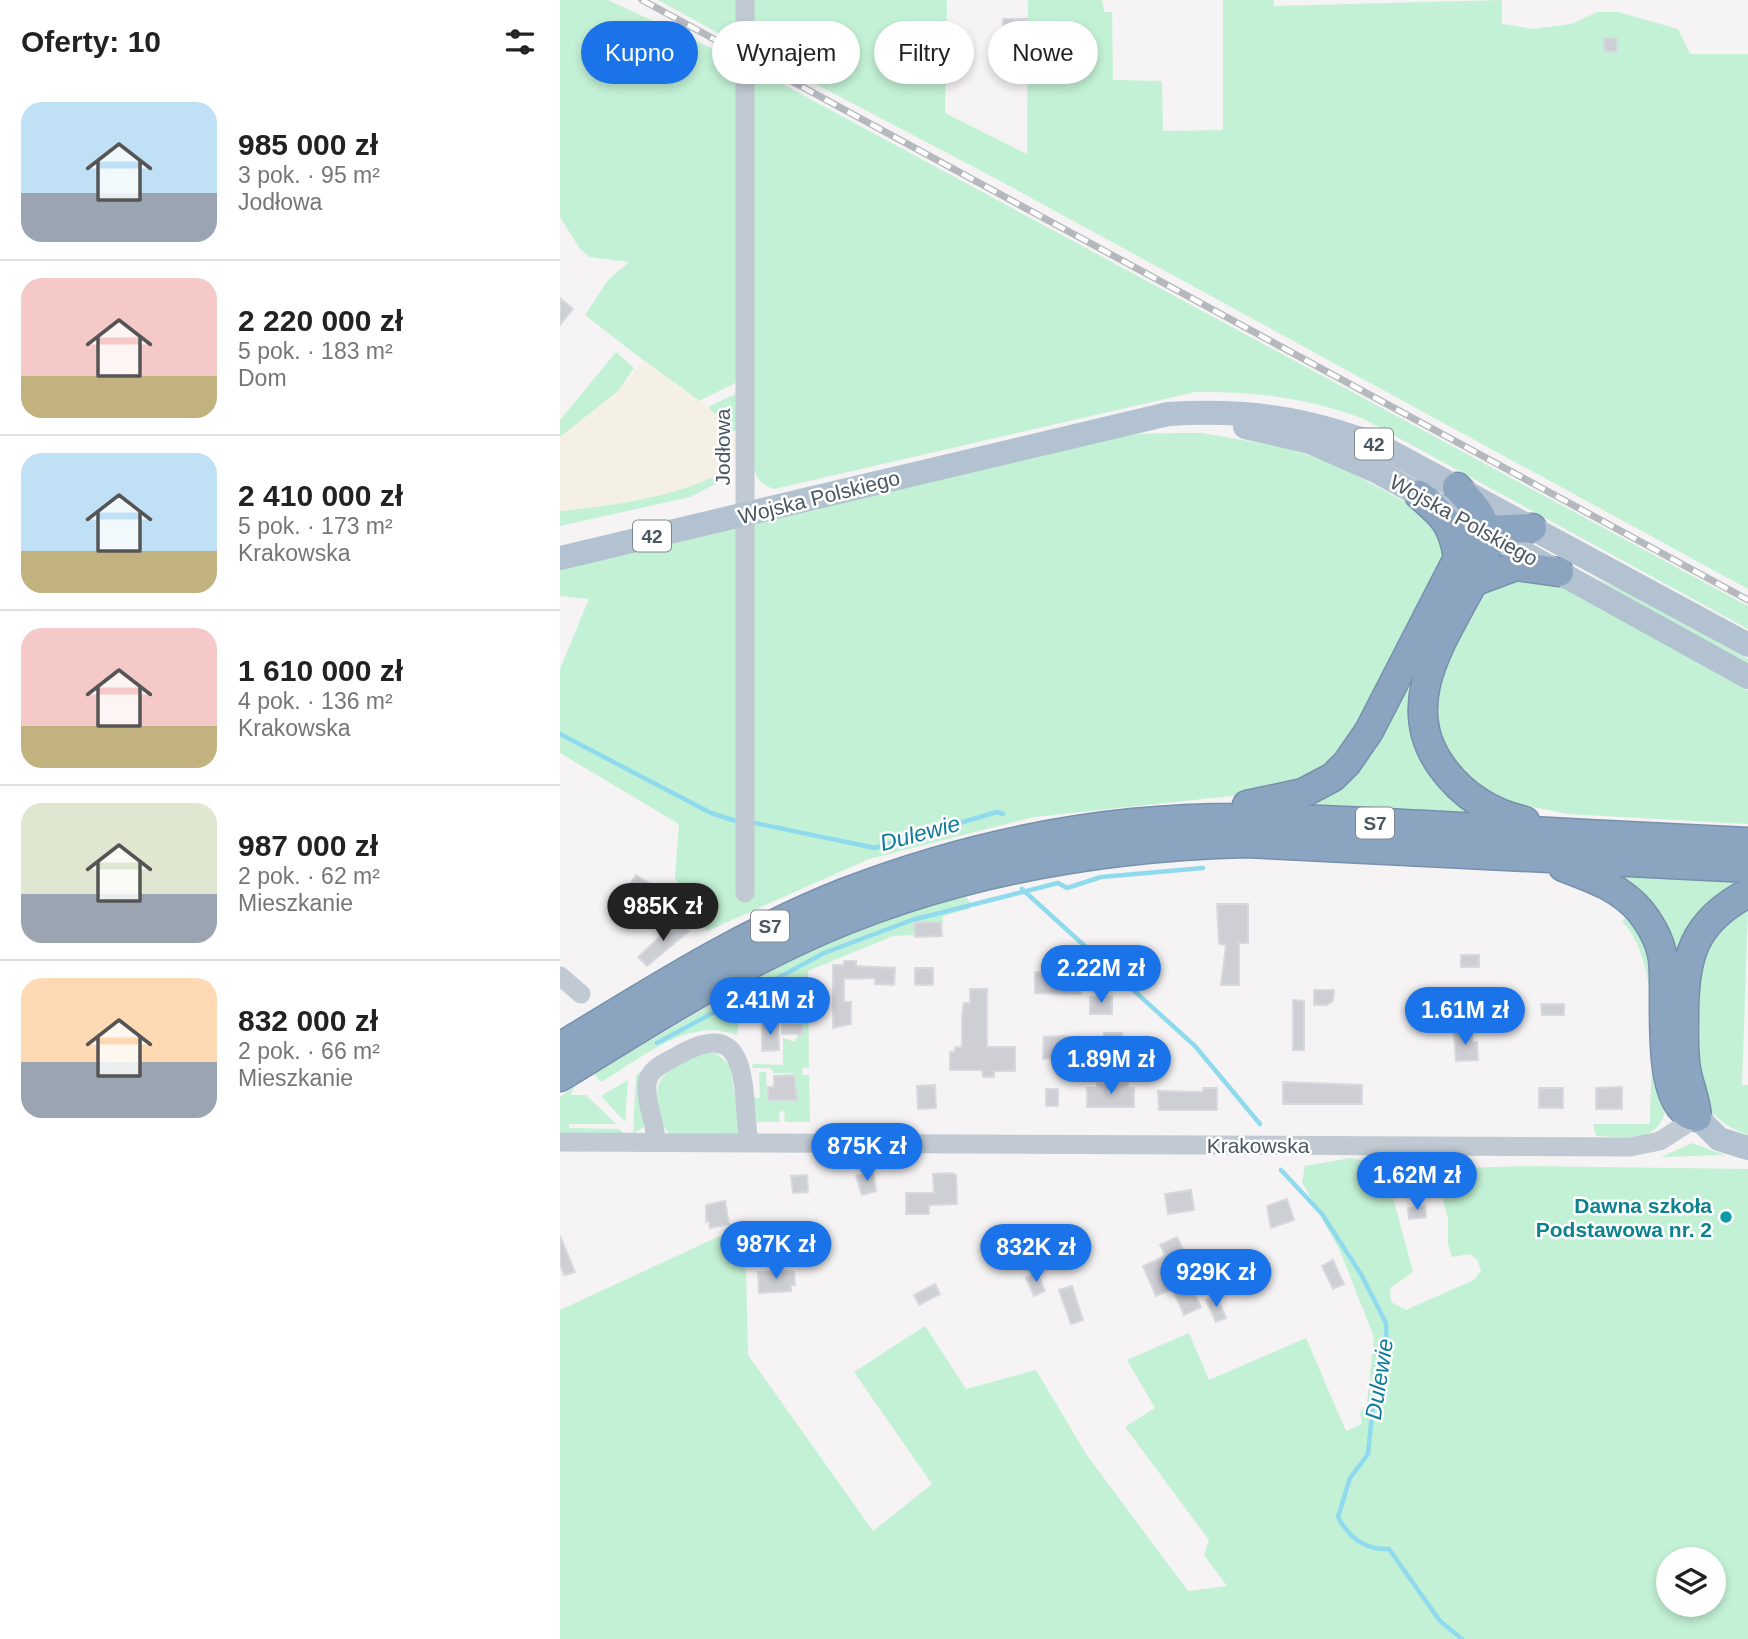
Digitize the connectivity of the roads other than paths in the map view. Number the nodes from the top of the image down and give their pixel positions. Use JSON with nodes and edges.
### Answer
{"nodes":[{"id":1,"x":745,"y":0,"type":"edge"},
{"id":2,"x":1077,"y":435,"type":"junction"},
{"id":3,"x":1457,"y":486,"type":"junction"},
{"id":4,"x":1419,"y":495,"type":"junction"},
{"id":5,"x":745,"y":515,"type":"junction"},
{"id":6,"x":1532,"y":528,"type":"junction"},
{"id":7,"x":1485,"y":530,"type":"junction"},
{"id":8,"x":560,"y":558,"type":"edge"},
{"id":9,"x":1458,"y":558,"type":"junction"},
{"id":10,"x":1559,"y":572,"type":"junction"},
{"id":11,"x":1473,"y":582,"type":"junction"},
{"id":12,"x":1748,"y":645,"type":"edge"},
{"id":13,"x":1748,"y":677,"type":"edge"},
{"id":14,"x":1168,"y":821,"type":"junction"},
{"id":15,"x":1582,"y":834,"type":"junction"},
{"id":16,"x":1748,"y":842,"type":"edge"},
{"id":17,"x":1538,"y":857,"type":"junction"},
{"id":18,"x":1748,"y":868,"type":"edge"},
{"id":19,"x":1748,"y":893,"type":"edge"},
{"id":20,"x":745,"y":894,"type":"dead end"},
{"id":21,"x":560,"y":976,"type":"edge"},
{"id":22,"x":580,"y":994,"type":"dead end"},
{"id":23,"x":560,"y":1047,"type":"edge"},
{"id":24,"x":560,"y":1077,"type":"edge"},
{"id":25,"x":1697,"y":1117,"type":"junction"},
{"id":26,"x":560,"y":1142,"type":"edge"},
{"id":27,"x":656,"y":1142,"type":"junction"},
{"id":28,"x":750,"y":1143,"type":"junction"},
{"id":29,"x":1748,"y":1148,"type":"edge"}],
"edges":[{"from":1,"to":5,"type":"street","name":"Jodłowa"},
{"from":2,"to":3,"type":"main road","name":"Wojska Polskiego","number":"42"},
{"from":2,"to":4,"type":"main road","name":"Wojska Polskiego","number":"42"},
{"from":2,"to":5,"type":"main road","name":"Wojska Polskiego","number":"42"},
{"from":3,"to":6,"type":"main road","name":"Wojska Polskiego","number":"42"},
{"from":3,"to":7,"type":"highway"},
{"from":4,"to":7,"type":"main road","name":"Wojska Polskiego","number":"42"},
{"from":4,"to":9,"type":"highway"},
{"from":5,"to":8,"type":"main road","name":"Wojska Polskiego","number":"42"},
{"from":5,"to":20,"type":"street","name":"Jodłowa"},
{"from":6,"to":7,"type":"highway"},
{"from":6,"to":12,"type":"main road","name":"Wojska Polskiego","number":"42"},
{"from":7,"to":9,"type":"highway"},
{"from":7,"to":10,"type":"main road","name":"Wojska Polskiego","number":"42"},
{"from":7,"to":11,"type":"highway"},
{"from":9,"to":14,"type":"highway"},
{"from":10,"to":11,"type":"highway"},
{"from":10,"to":13,"type":"main road","name":"Wojska Polskiego","number":"42"},
{"from":11,"to":15,"type":"highway"},
{"from":14,"to":15,"type":"highway","number":"S7"},
{"from":14,"to":23,"type":"highway","number":"S7"},
{"from":15,"to":16,"type":"highway","number":"S7"},
{"from":17,"to":18,"type":"highway","number":"S7"},
{"from":17,"to":24,"type":"highway","number":"S7"},
{"from":17,"to":25,"type":"highway"},
{"from":19,"to":25,"type":"highway"},
{"from":21,"to":22,"type":"street"},
{"from":25,"to":28,"type":"street","name":"Krakowska"},
{"from":25,"to":29,"type":"main road"},
{"from":26,"to":27,"type":"street","name":"Krakowska"},
{"from":27,"to":28,"type":"street","name":"Krakowska"},
{"from":27,"to":28,"type":"street"}]}
